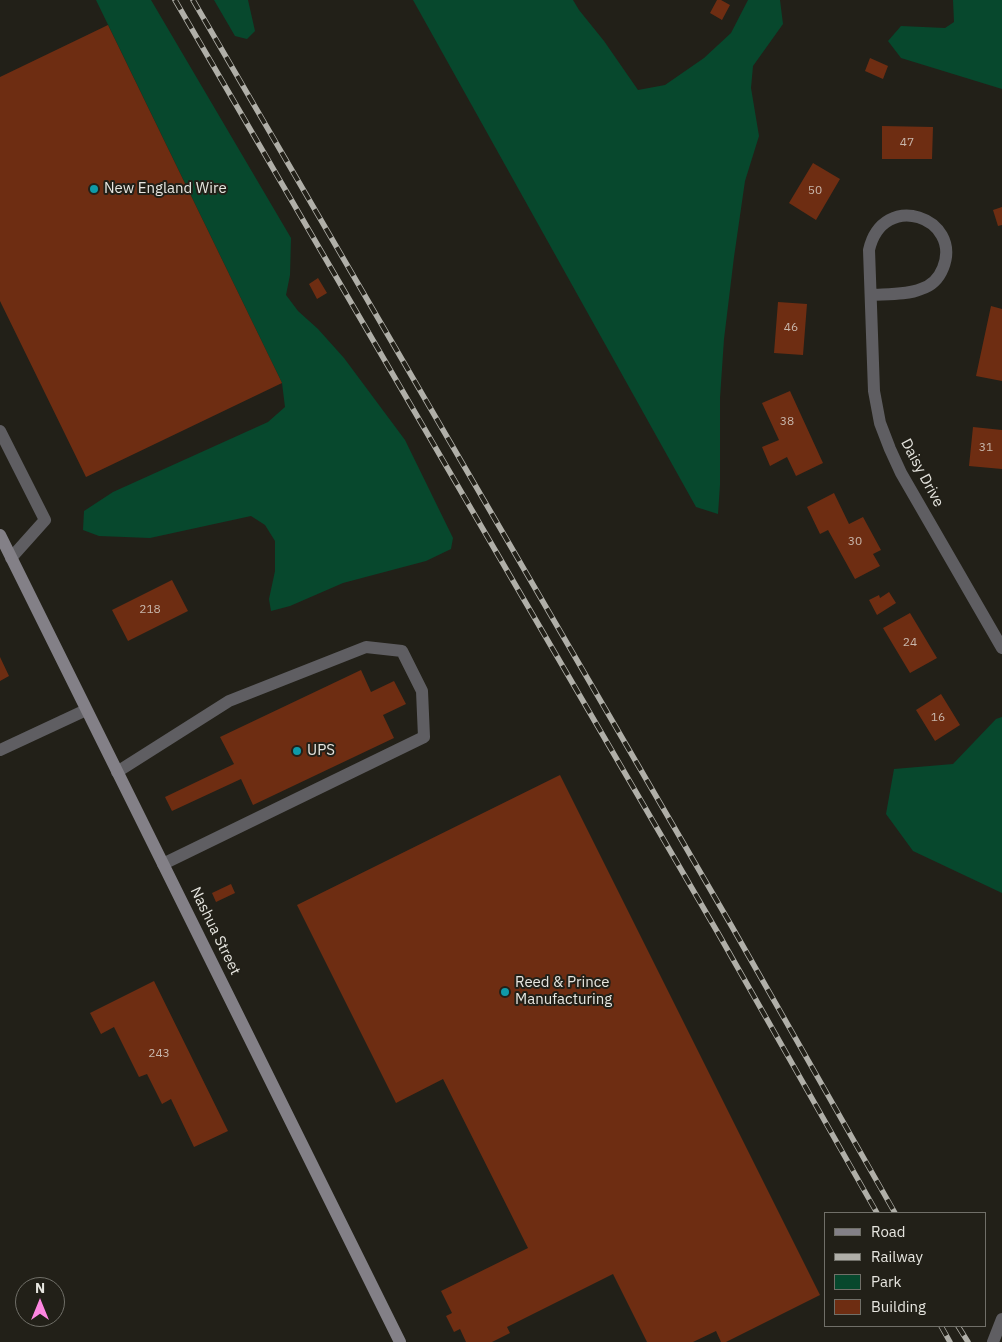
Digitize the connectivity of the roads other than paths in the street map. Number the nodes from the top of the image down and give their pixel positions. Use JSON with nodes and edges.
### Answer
{"nodes":[{"id":1,"x":871,"y":295,"type":"junction"},
{"id":2,"x":0,"y":431,"type":"edge"},
{"id":3,"x":0,"y":535,"type":"edge"},
{"id":4,"x":11,"y":558,"type":"junction"},
{"id":5,"x":1002,"y":648,"type":"edge"},
{"id":6,"x":86,"y":710,"type":"junction"},
{"id":7,"x":0,"y":750,"type":"edge"},
{"id":8,"x":118,"y":772,"type":"junction"},
{"id":9,"x":163,"y":864,"type":"junction"},
{"id":10,"x":1002,"y":1319,"type":"edge"},
{"id":11,"x":400,"y":1342,"type":"edge"},
{"id":12,"x":993,"y":1342,"type":"edge"}],
"edges":[{"from":1,"to":1,"type":"street","name":"Daisy Drive"},
{"from":1,"to":5,"type":"street","name":"Daisy Drive"},
{"from":2,"to":4,"type":"street"},
{"from":3,"to":4,"type":"main road","name":"Nashua Street"},
{"from":4,"to":6,"type":"main road","name":"Nashua Street"},
{"from":6,"to":7,"type":"street"},
{"from":6,"to":8,"type":"main road","name":"Nashua Street"},
{"from":8,"to":9,"type":"main road","name":"Nashua Street"},
{"from":8,"to":9,"type":"street"},
{"from":9,"to":11,"type":"main road","name":"Nashua Street"},
{"from":10,"to":12,"type":"street"}]}
